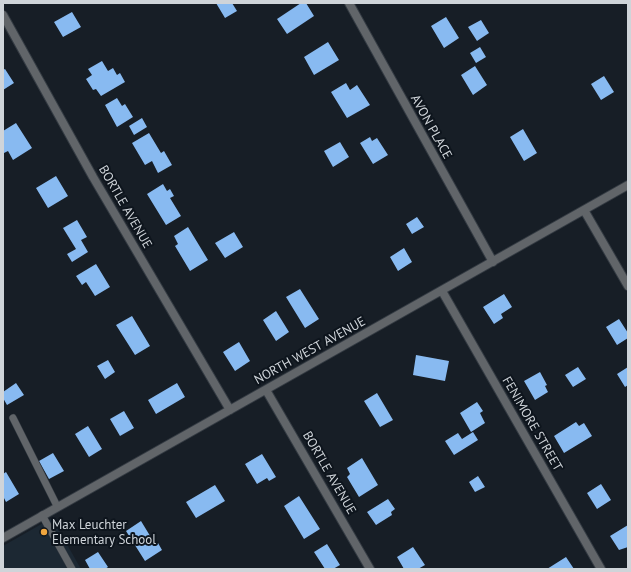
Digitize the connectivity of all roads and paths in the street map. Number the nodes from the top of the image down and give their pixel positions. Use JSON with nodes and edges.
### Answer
{"nodes":[{"id":1,"x":349,"y":3,"type":"edge"},
{"id":2,"x":3,"y":15,"type":"edge"},
{"id":3,"x":628,"y":185,"type":"edge"},
{"id":4,"x":584,"y":210,"type":"junction"},
{"id":5,"x":493,"y":262,"type":"junction"},
{"id":6,"x":628,"y":286,"type":"edge"},
{"id":7,"x":442,"y":290,"type":"junction"},
{"id":8,"x":266,"y":390,"type":"junction"},
{"id":9,"x":230,"y":410,"type":"junction"},
{"id":10,"x":13,"y":418,"type":"dead end"},
{"id":11,"x":57,"y":506,"type":"junction"},
{"id":12,"x":42,"y":515,"type":"junction"},
{"id":13,"x":3,"y":538,"type":"edge"},
{"id":14,"x":72,"y":569,"type":"edge"},
{"id":15,"x":370,"y":569,"type":"edge"},
{"id":16,"x":601,"y":569,"type":"edge"}],
"edges":[{"from":1,"to":5,"type":"street","name":"AVON PLACE"},
{"from":2,"to":9,"type":"street","name":"BORTLE AVENUE"},
{"from":3,"to":4,"type":"street","name":"NORTH WEST AVENUE"},
{"from":4,"to":5,"type":"street","name":"NORTH WEST AVENUE"},
{"from":4,"to":6,"type":"street"},
{"from":5,"to":7,"type":"street","name":"NORTH WEST AVENUE"},
{"from":7,"to":8,"type":"street","name":"NORTH WEST AVENUE"},
{"from":7,"to":16,"type":"street","name":"FENIMORE STREET"},
{"from":8,"to":9,"type":"street","name":"NORTH WEST AVENUE"},
{"from":8,"to":15,"type":"street","name":"BORTLE AVENUE"},
{"from":9,"to":11,"type":"street","name":"NORTH WEST AVENUE"},
{"from":10,"to":11,"type":"lane"},
{"from":11,"to":12,"type":"street","name":"NORTH WEST AVENUE"},
{"from":12,"to":13,"type":"street","name":"NORTH WEST AVENUE"},
{"from":12,"to":14,"type":"lane"}]}
